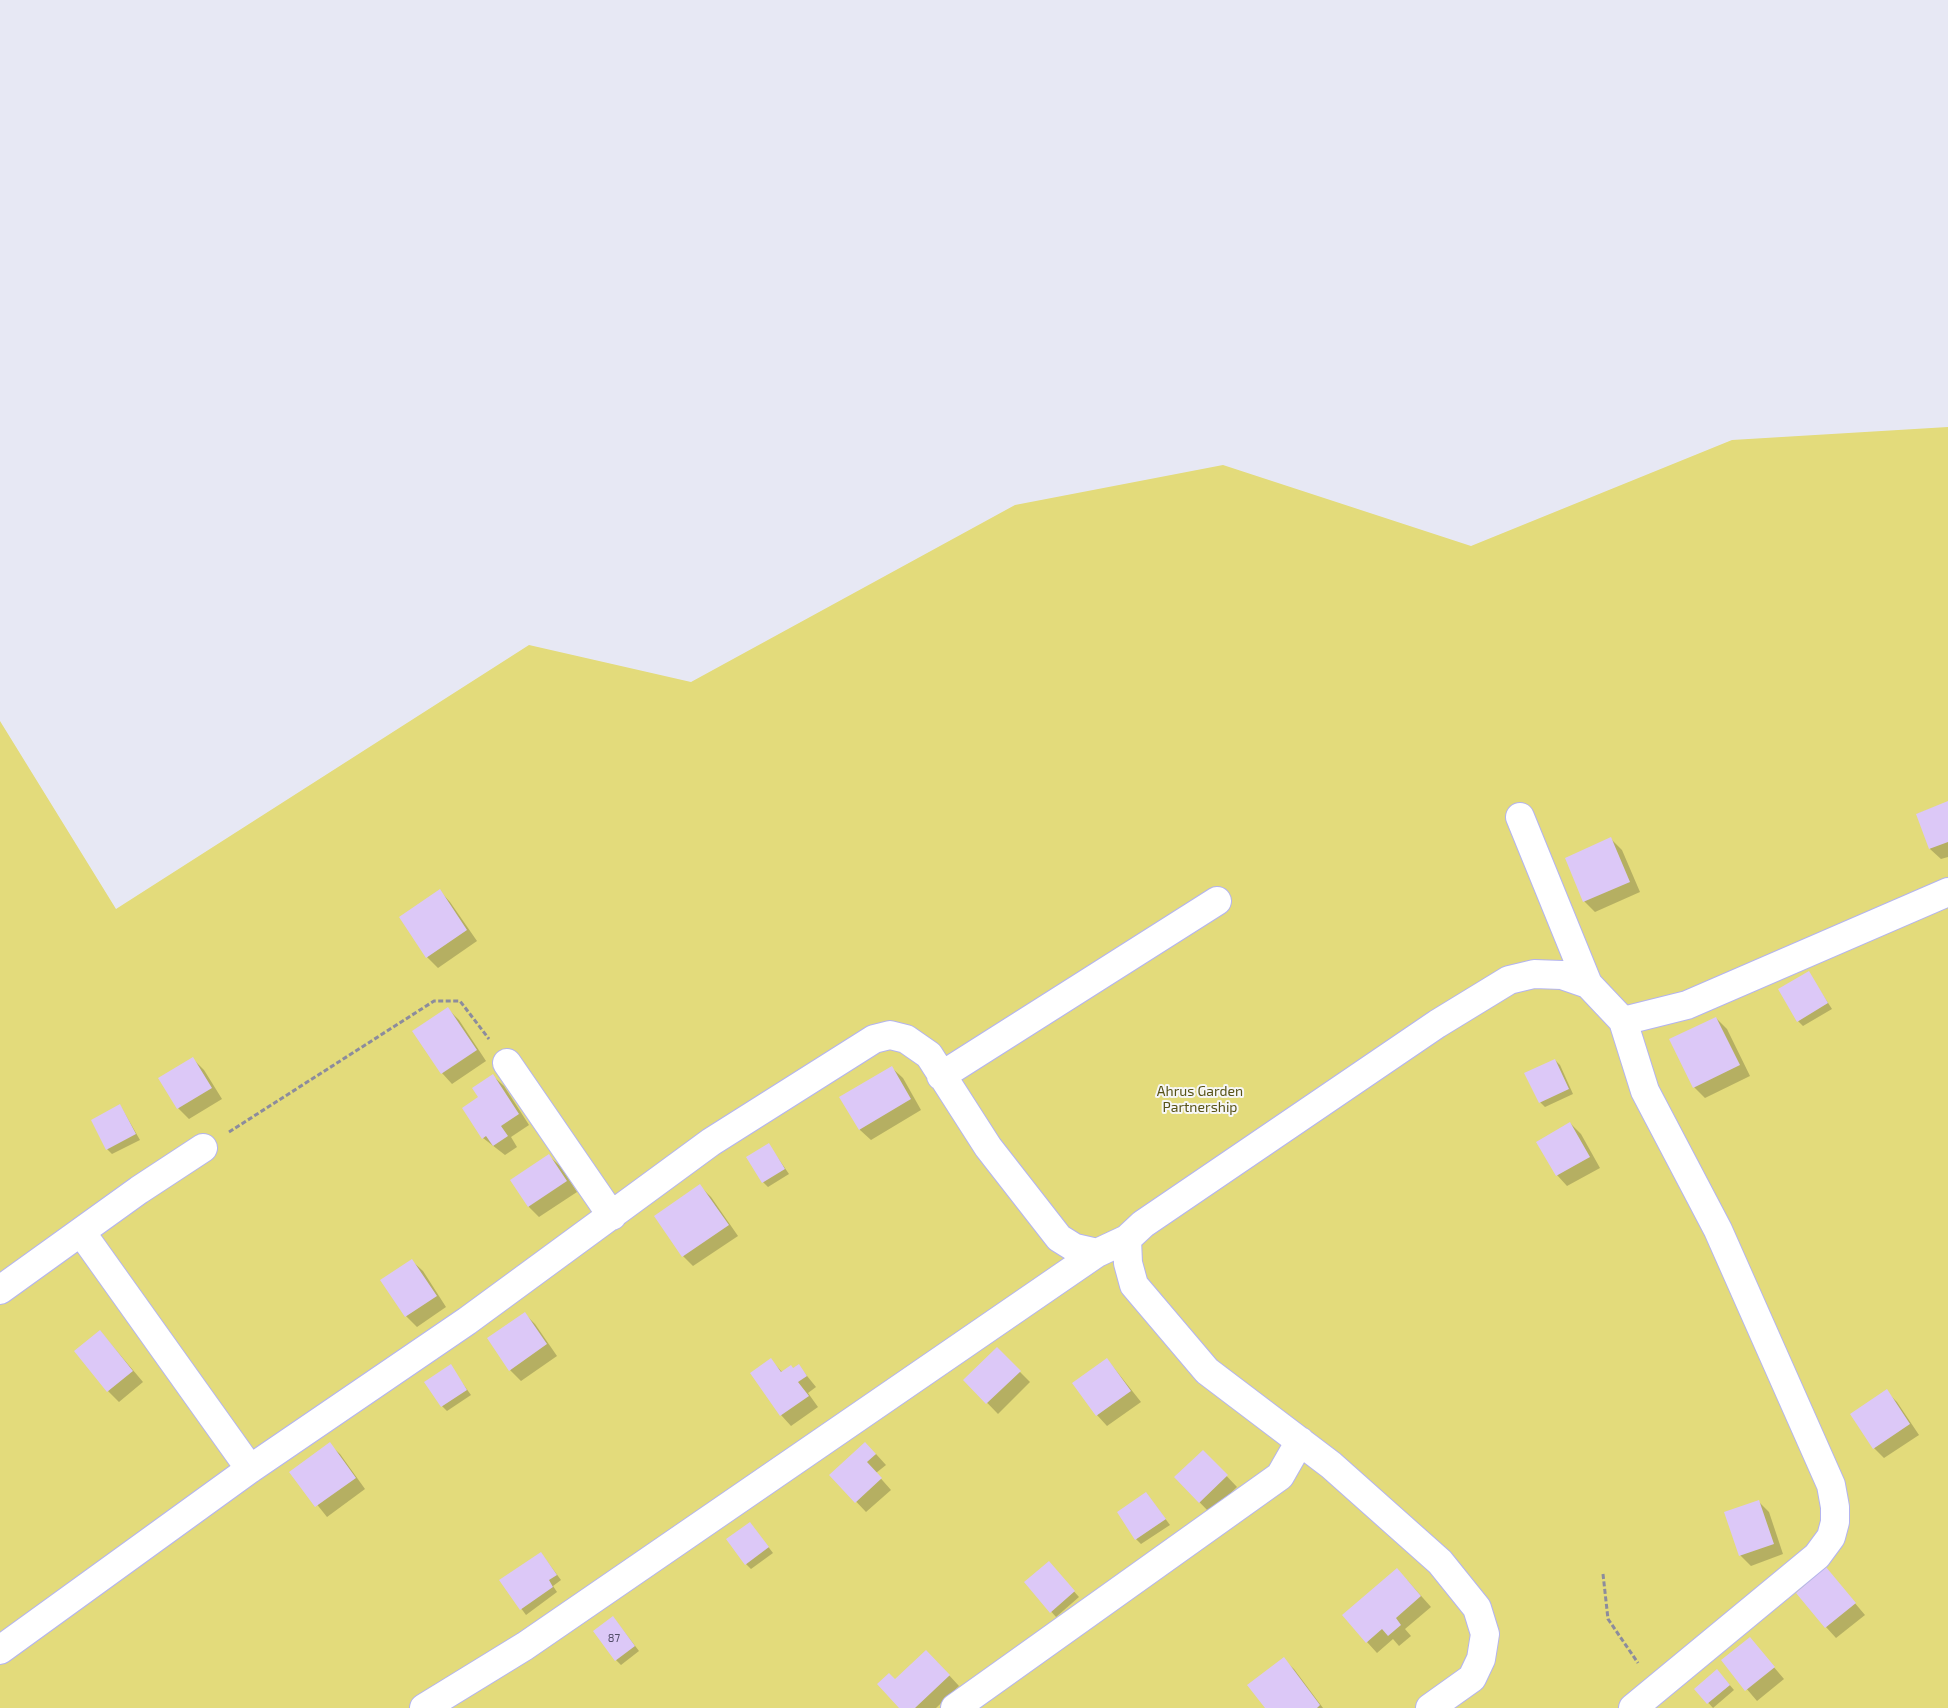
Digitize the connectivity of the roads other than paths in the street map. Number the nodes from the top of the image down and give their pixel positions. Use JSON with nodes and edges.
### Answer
{"nodes":[{"id":1,"x":1520,"y":817,"type":"dead end"},
{"id":2,"x":1948,"y":892,"type":"edge"},
{"id":3,"x":1218,"y":902,"type":"dead end"},
{"id":4,"x":1588,"y":984,"type":"junction"},
{"id":5,"x":1623,"y":1021,"type":"junction"},
{"id":6,"x":507,"y":1063,"type":"road end"},
{"id":7,"x":941,"y":1076,"type":"junction"},
{"id":8,"x":204,"y":1148,"type":"road end"},
{"id":9,"x":612,"y":1216,"type":"junction"},
{"id":10,"x":81,"y":1232,"type":"junction"},
{"id":11,"x":1127,"y":1240,"type":"junction"},
{"id":12,"x":1097,"y":1253,"type":"junction"},
{"id":13,"x":0,"y":1290,"type":"edge"},
{"id":14,"x":1300,"y":1441,"type":"junction"},
{"id":15,"x":250,"y":1469,"type":"junction"},
{"id":16,"x":0,"y":1650,"type":"edge"},
{"id":17,"x":424,"y":1708,"type":"edge"},
{"id":18,"x":955,"y":1708,"type":"edge"},
{"id":19,"x":1430,"y":1708,"type":"edge"},
{"id":20,"x":1633,"y":1708,"type":"edge"}],
"edges":[{"from":1,"to":4,"type":"street"},
{"from":2,"to":5,"type":"street"},
{"from":3,"to":7,"type":"street"},
{"from":4,"to":5,"type":"street"},
{"from":4,"to":11,"type":"street"},
{"from":5,"to":20,"type":"street"},
{"from":6,"to":9,"type":"street"},
{"from":7,"to":9,"type":"street"},
{"from":7,"to":12,"type":"street"},
{"from":8,"to":10,"type":"street"},
{"from":9,"to":15,"type":"street"},
{"from":10,"to":13,"type":"street"},
{"from":10,"to":15,"type":"street"},
{"from":11,"to":12,"type":"street"},
{"from":11,"to":14,"type":"street"},
{"from":12,"to":17,"type":"street"},
{"from":14,"to":18,"type":"street"},
{"from":14,"to":19,"type":"street"},
{"from":15,"to":16,"type":"street"}]}
